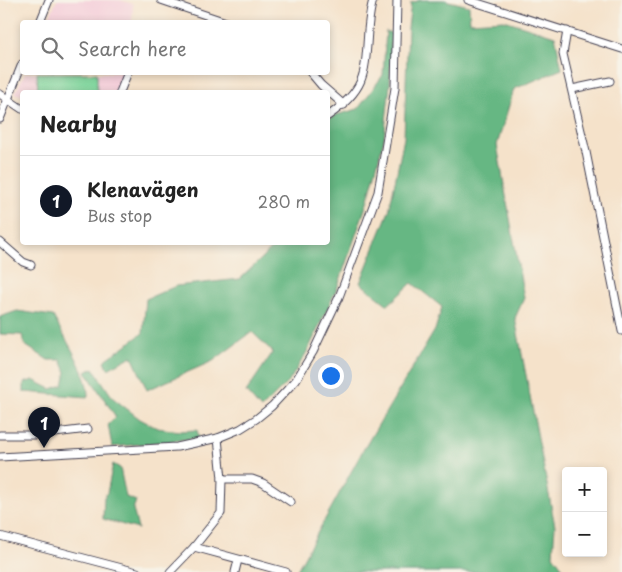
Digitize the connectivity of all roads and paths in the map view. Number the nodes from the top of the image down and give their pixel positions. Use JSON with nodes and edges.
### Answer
{"nodes":[{"id":1,"x":49,"y":0,"type":"edge"},
{"id":2,"x":161,"y":0,"type":"edge"},
{"id":3,"x":373,"y":0,"type":"edge"},
{"id":4,"x":398,"y":0,"type":"edge"},
{"id":5,"x":468,"y":0,"type":"edge"},
{"id":6,"x":41,"y":20,"type":"edge"},
{"id":7,"x":220,"y":20,"type":"edge"},
{"id":8,"x":567,"y":30,"type":"junction"},
{"id":9,"x":622,"y":49,"type":"edge"},
{"id":10,"x":20,"y":69,"type":"edge"},
{"id":11,"x":127,"y":75,"type":"edge"},
{"id":12,"x":313,"y":75,"type":"edge"},
{"id":13,"x":610,"y":81,"type":"dead end"},
{"id":14,"x":572,"y":89,"type":"junction"},
{"id":15,"x":121,"y":90,"type":"edge"},
{"id":16,"x":327,"y":90,"type":"edge"},
{"id":17,"x":330,"y":92,"type":"edge"},
{"id":18,"x":0,"y":94,"type":"edge"},
{"id":19,"x":8,"y":101,"type":"junction"},
{"id":20,"x":344,"y":104,"type":"junction"},
{"id":21,"x":20,"y":108,"type":"edge"},
{"id":22,"x":330,"y":114,"type":"edge"},
{"id":23,"x":0,"y":119,"type":"edge"},
{"id":24,"x":0,"y":242,"type":"edge"},
{"id":25,"x":30,"y":265,"type":"dead end"},
{"id":26,"x":622,"y":331,"type":"edge"},
{"id":27,"x":88,"y":429,"type":"dead end"},
{"id":28,"x":0,"y":435,"type":"edge"},
{"id":29,"x":218,"y":438,"type":"junction"},
{"id":30,"x":0,"y":457,"type":"edge"},
{"id":31,"x":222,"y":479,"type":"junction"},
{"id":32,"x":291,"y":502,"type":"dead end"},
{"id":33,"x":0,"y":536,"type":"edge"},
{"id":34,"x":194,"y":547,"type":"junction"},
{"id":35,"x":238,"y":560,"type":"junction"},
{"id":36,"x":137,"y":572,"type":"edge"},
{"id":37,"x":170,"y":572,"type":"edge"},
{"id":38,"x":235,"y":572,"type":"edge"},
{"id":39,"x":286,"y":572,"type":"edge"}],
"edges":[{"from":1,"to":6,"type":"street"},
{"from":2,"to":7,"type":"street"},
{"from":3,"to":20,"type":"street"},
{"from":4,"to":29,"type":"street"},
{"from":5,"to":8,"type":"street"},
{"from":8,"to":9,"type":"street"},
{"from":8,"to":14,"type":"street"},
{"from":10,"to":19,"type":"street"},
{"from":11,"to":15,"type":"street"},
{"from":12,"to":16,"type":"street"},
{"from":13,"to":14,"type":"street"},
{"from":14,"to":26,"type":"street"},
{"from":17,"to":20,"type":"street"},
{"from":18,"to":19,"type":"street"},
{"from":19,"to":21,"type":"street"},
{"from":19,"to":23,"type":"street"},
{"from":20,"to":22,"type":"street"},
{"from":24,"to":25,"type":"street"},
{"from":27,"to":28,"type":"street"},
{"from":29,"to":30,"type":"street"},
{"from":29,"to":31,"type":"street"},
{"from":31,"to":32,"type":"street"},
{"from":31,"to":34,"type":"street"},
{"from":33,"to":36,"type":"street"},
{"from":34,"to":35,"type":"street"},
{"from":34,"to":37,"type":"street"},
{"from":35,"to":38,"type":"street"},
{"from":35,"to":39,"type":"street"}]}
